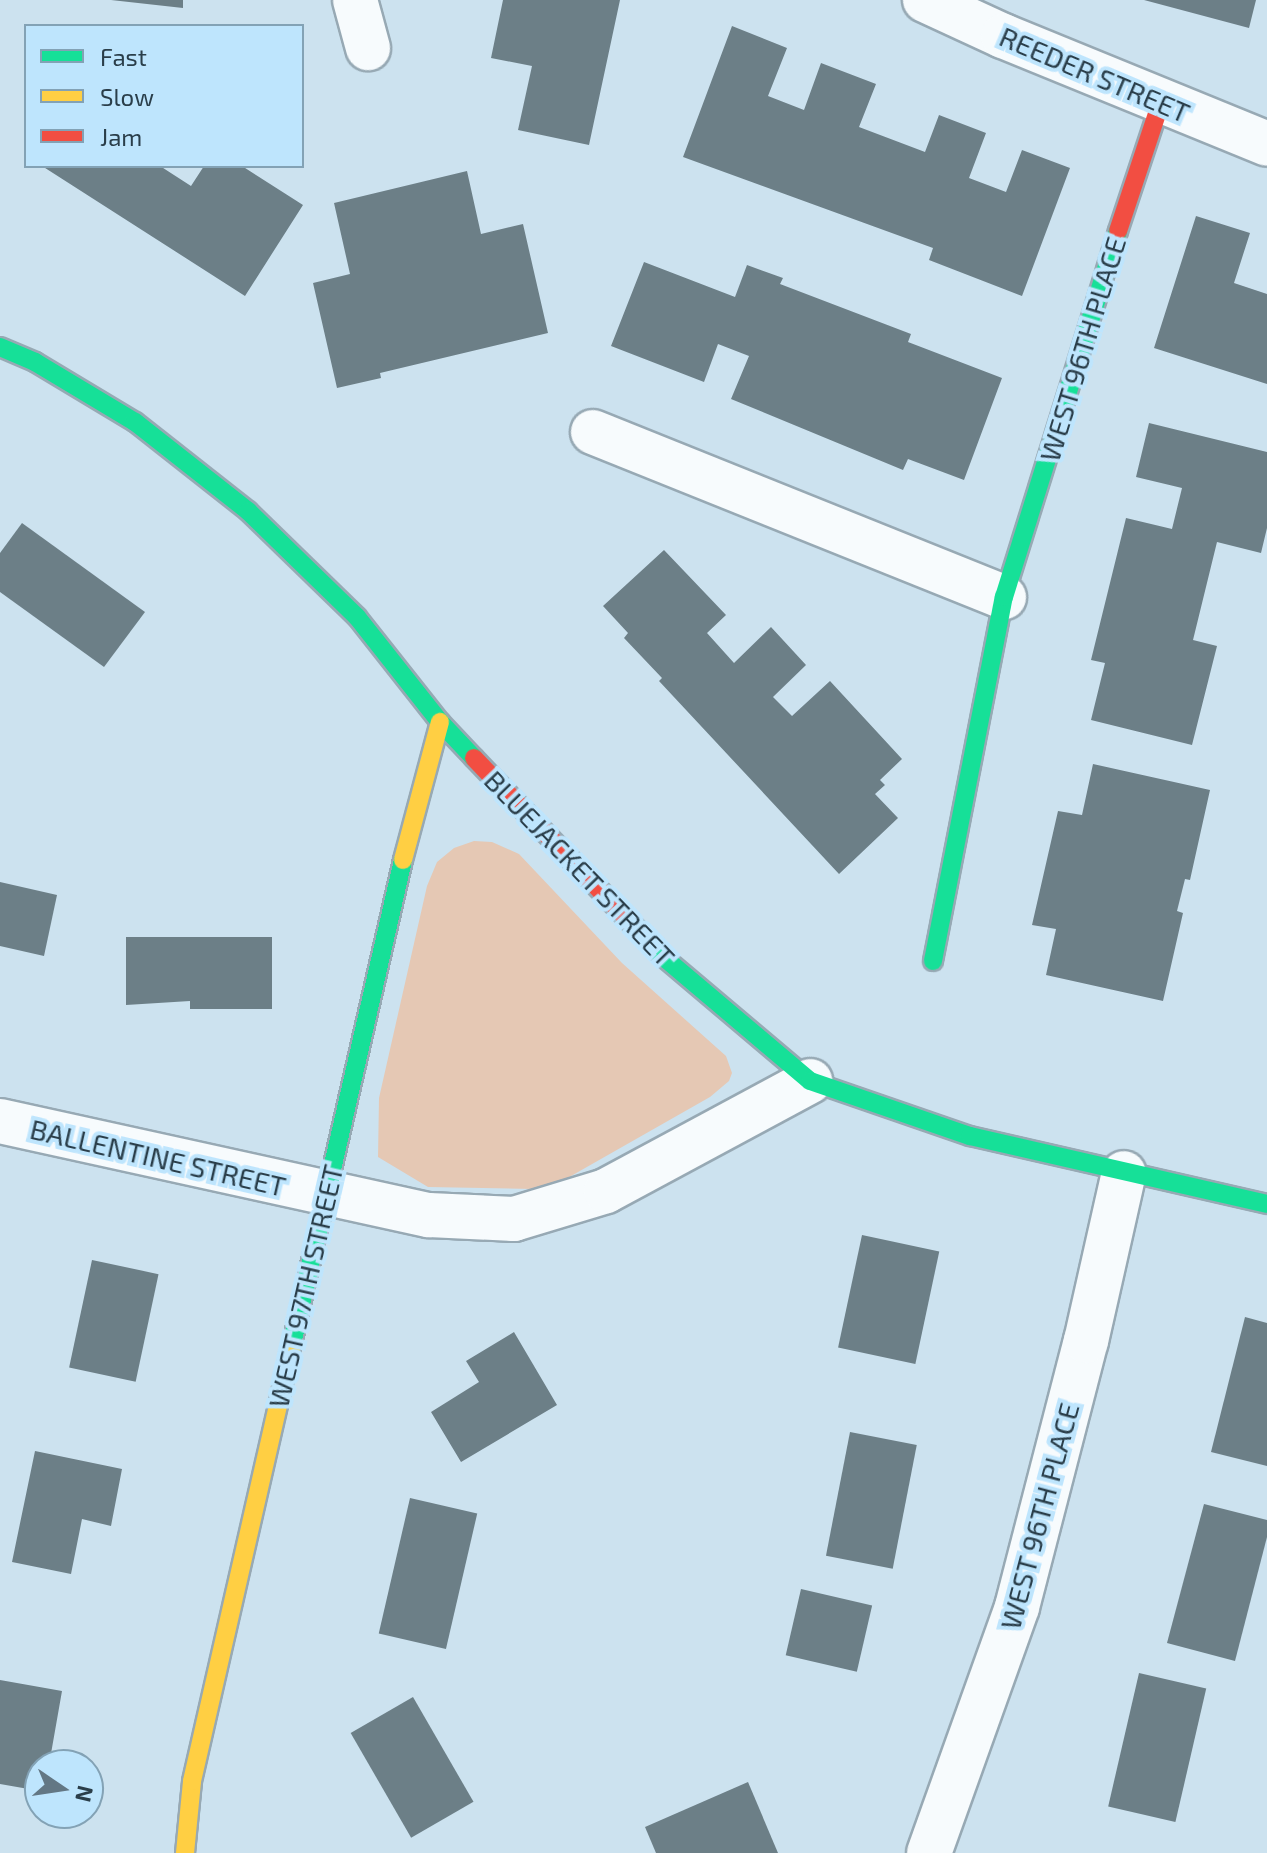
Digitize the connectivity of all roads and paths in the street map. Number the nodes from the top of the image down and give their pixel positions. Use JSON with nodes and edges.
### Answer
{"nodes":[{"id":1,"x":355,"y":0,"type":"edge"},
{"id":2,"x":925,"y":0,"type":"edge"},
{"id":3,"x":1007,"y":18,"type":"edge"},
{"id":4,"x":368,"y":48,"type":"dead end"},
{"id":5,"x":1161,"y":102,"type":"junction"},
{"id":6,"x":1267,"y":144,"type":"edge"},
{"id":7,"x":0,"y":347,"type":"edge"},
{"id":8,"x":593,"y":432,"type":"dead end"},
{"id":9,"x":1004,"y":597,"type":"junction"},
{"id":10,"x":440,"y":722,"type":"junction"},
{"id":11,"x":933,"y":961,"type":"dead end"},
{"id":12,"x":810,"y":1081,"type":"junction"},
{"id":13,"x":0,"y":1121,"type":"edge"},
{"id":14,"x":1124,"y":1173,"type":"junction"},
{"id":15,"x":325,"y":1195,"type":"junction"},
{"id":16,"x":1267,"y":1204,"type":"edge"},
{"id":17,"x":185,"y":1853,"type":"edge"},
{"id":18,"x":929,"y":1853,"type":"edge"}],
"edges":[{"from":1,"to":4,"type":"street"},
{"from":2,"to":3,"type":"street","name":"REEDER STREET"},
{"from":3,"to":5,"type":"street","name":"REEDER STREET"},
{"from":5,"to":6,"type":"street","name":"REEDER STREET"},
{"from":5,"to":9,"type":"street","name":"WEST 96TH PLACE"},
{"from":7,"to":10,"type":"street","name":"BLUEJACKET STREET"},
{"from":8,"to":9,"type":"street"},
{"from":9,"to":11,"type":"street","name":"WEST 96TH PLACE"},
{"from":10,"to":12,"type":"street","name":"BLUEJACKET STREET"},
{"from":10,"to":15,"type":"street","name":"WEST 97TH STREET"},
{"from":12,"to":14,"type":"street","name":"BLUEJACKET STREET"},
{"from":12,"to":15,"type":"street","name":"BALLENTINE STREET"},
{"from":13,"to":15,"type":"street","name":"BALLENTINE STREET"},
{"from":14,"to":16,"type":"street","name":"BLUEJACKET STREET"},
{"from":14,"to":18,"type":"street","name":"WEST 96TH PLACE"},
{"from":15,"to":17,"type":"street","name":"WEST 97TH STREET"}]}
